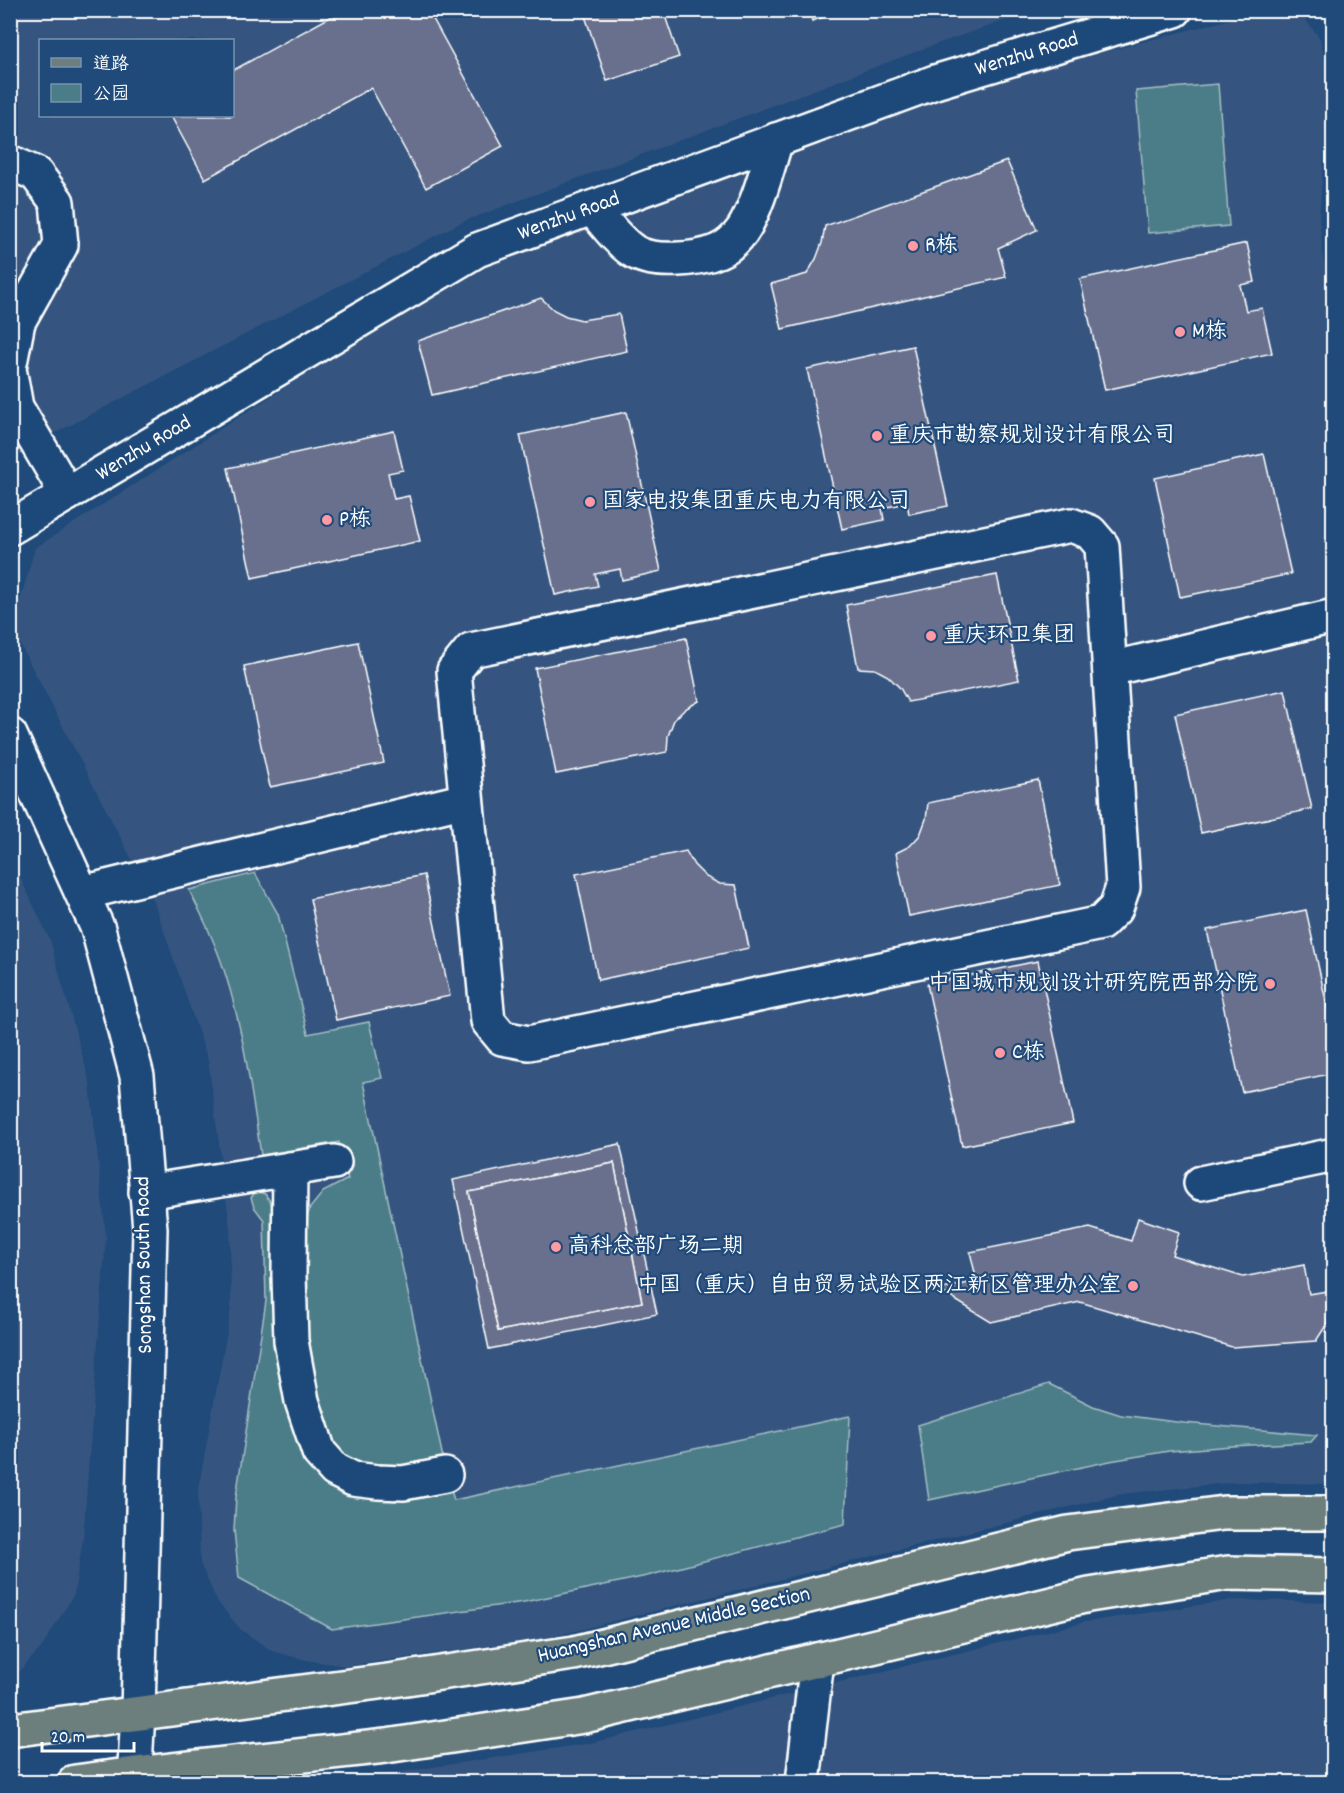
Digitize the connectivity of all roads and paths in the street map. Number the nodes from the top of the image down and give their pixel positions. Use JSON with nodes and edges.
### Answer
{"nodes":[{"id":1,"x":1176,"y":10,"type":"edge"},
{"id":2,"x":776,"y":141,"type":"junction"},
{"id":3,"x":10,"y":162,"type":"edge"},
{"id":4,"x":592,"y":208,"type":"junction"},
{"id":5,"x":10,"y":363,"type":"edge"},
{"id":6,"x":10,"y":374,"type":"edge"},
{"id":7,"x":67,"y":494,"type":"junction"},
{"id":8,"x":10,"y":528,"type":"edge"},
{"id":9,"x":1334,"y":616,"type":"edge"},
{"id":10,"x":1110,"y":669,"type":"junction"},
{"id":11,"x":10,"y":735,"type":"edge"},
{"id":12,"x":466,"y":800,"type":"junction"},
{"id":13,"x":82,"y":893,"type":"junction"},
{"id":14,"x":1334,"y":1155,"type":"edge"},
{"id":15,"x":334,"y":1162,"type":"dead end"},
{"id":16,"x":290,"y":1169,"type":"junction"},
{"id":17,"x":1201,"y":1183,"type":"dead end"},
{"id":18,"x":147,"y":1192,"type":"junction"},
{"id":19,"x":445,"y":1475,"type":"dead end"},
{"id":20,"x":1334,"y":1514,"type":"edge"},
{"id":21,"x":1334,"y":1575,"type":"edge"},
{"id":22,"x":817,"y":1660,"type":"junction"},
{"id":23,"x":138,"y":1713,"type":"junction"},
{"id":24,"x":10,"y":1730,"type":"edge"},
{"id":25,"x":135,"y":1778,"type":"edge"},
{"id":26,"x":75,"y":1782,"type":"edge"},
{"id":27,"x":803,"y":1782,"type":"edge"}],
"edges":[{"from":1,"to":2,"type":"street","name":"Wenzhu Road"},
{"from":2,"to":4,"type":"street","name":"Wenzhu Road"},
{"from":2,"to":4,"type":"street"},
{"from":3,"to":5,"type":"street"},
{"from":4,"to":7,"type":"street","name":"Wenzhu Road"},
{"from":6,"to":7,"type":"street"},
{"from":7,"to":8,"type":"street","name":"Wenzhu Road"},
{"from":9,"to":10,"type":"street"},
{"from":10,"to":12,"type":"street"},
{"from":10,"to":12,"type":"street"},
{"from":11,"to":13,"type":"street","name":"Songshan South Road"},
{"from":12,"to":13,"type":"street"},
{"from":13,"to":18,"type":"street","name":"Songshan South Road"},
{"from":14,"to":17,"type":"street"},
{"from":15,"to":16,"type":"street"},
{"from":16,"to":18,"type":"street"},
{"from":16,"to":19,"type":"street"},
{"from":18,"to":23,"type":"street","name":"Songshan South Road"},
{"from":20,"to":23,"type":"main road","name":"Huangshan Avenue Middle Section"},
{"from":21,"to":22,"type":"main road"},
{"from":22,"to":25,"type":"main road"},
{"from":22,"to":27,"type":"street"},
{"from":23,"to":24,"type":"main road","name":"Huangshan Avenue Middle Section"},
{"from":23,"to":25,"type":"street","name":"Songshan South Road"},
{"from":25,"to":26,"type":"main road"}]}
